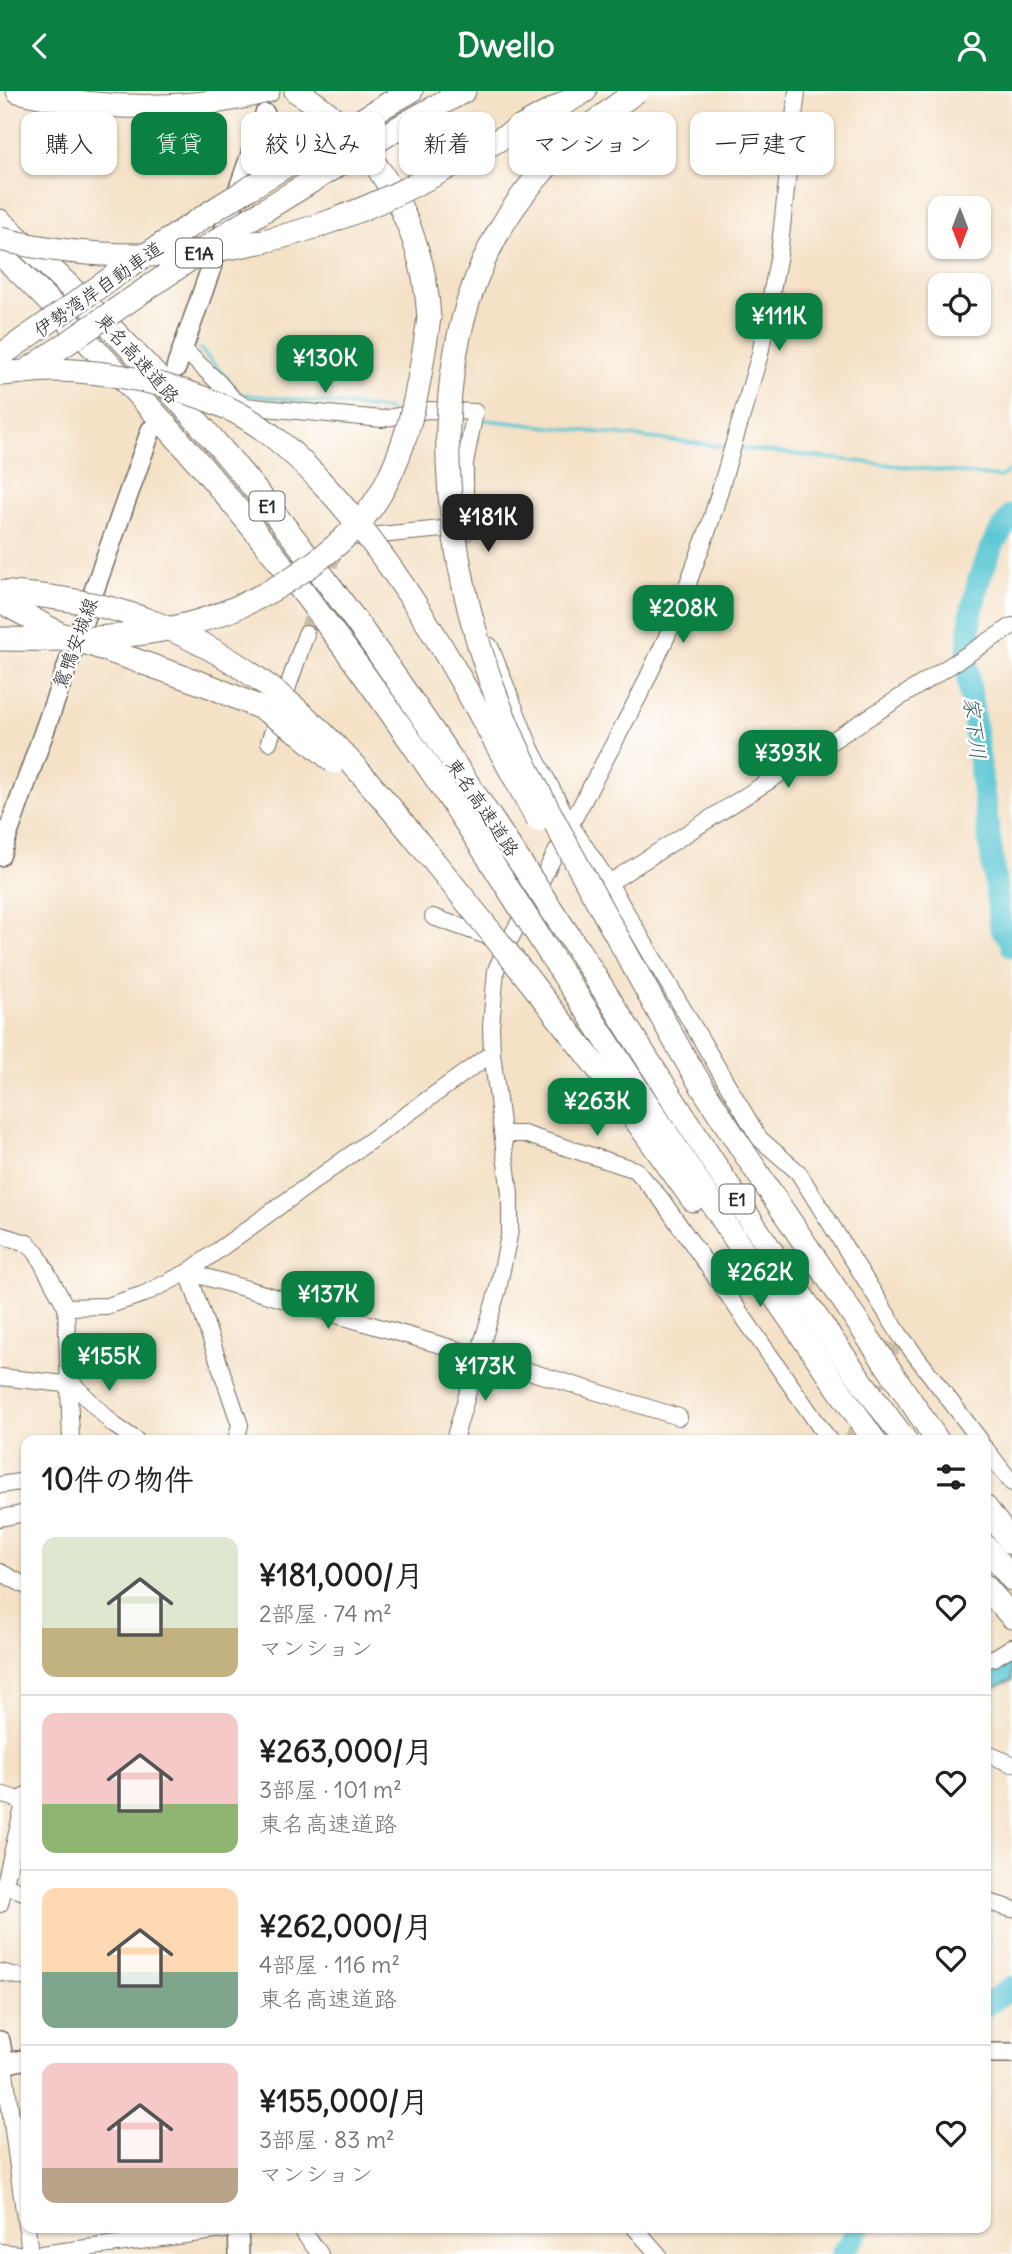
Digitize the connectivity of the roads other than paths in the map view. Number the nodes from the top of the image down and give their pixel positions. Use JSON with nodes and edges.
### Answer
{"nodes":[{"id":1,"x":18,"y":91,"type":"edge"},
{"id":2,"x":296,"y":91,"type":"edge"},
{"id":3,"x":411,"y":91,"type":"edge"},
{"id":4,"x":464,"y":91,"type":"edge"},
{"id":5,"x":585,"y":91,"type":"edge"},
{"id":6,"x":637,"y":91,"type":"edge"},
{"id":7,"x":797,"y":91,"type":"edge"},
{"id":8,"x":267,"y":102,"type":"edge"},
{"id":9,"x":0,"y":221,"type":"edge"},
{"id":10,"x":0,"y":239,"type":"edge"},
{"id":11,"x":0,"y":254,"type":"edge"},
{"id":12,"x":183,"y":349,"type":"junction"},
{"id":13,"x":0,"y":356,"type":"edge"},
{"id":14,"x":176,"y":368,"type":"dead end"},
{"id":15,"x":0,"y":374,"type":"edge"},
{"id":16,"x":0,"y":389,"type":"edge"},
{"id":17,"x":151,"y":430,"type":"dead end"},
{"id":18,"x":464,"y":527,"type":"junction"},
{"id":19,"x":344,"y":542,"type":"dead end"},
{"id":20,"x":0,"y":592,"type":"edge"},
{"id":21,"x":0,"y":601,"type":"edge"},
{"id":22,"x":1012,"y":626,"type":"edge"},
{"id":23,"x":306,"y":634,"type":"tunnel mouth"},
{"id":24,"x":0,"y":639,"type":"edge"},
{"id":25,"x":269,"y":742,"type":"dead end"},
{"id":26,"x":570,"y":824,"type":"junction"},
{"id":27,"x":0,"y":856,"type":"edge"},
{"id":28,"x":431,"y":857,"type":"junction"},
{"id":29,"x":609,"y":883,"type":"junction"},
{"id":30,"x":433,"y":917,"type":"dead end"},
{"id":31,"x":508,"y":943,"type":"junction"},
{"id":32,"x":492,"y":1053,"type":"junction"},
{"id":33,"x":685,"y":1058,"type":"junction"},
{"id":34,"x":503,"y":1134,"type":"junction"},
{"id":35,"x":677,"y":1187,"type":"dead end"},
{"id":36,"x":661,"y":1199,"type":"junction"},
{"id":37,"x":0,"y":1235,"type":"edge"},
{"id":38,"x":188,"y":1272,"type":"junction"},
{"id":39,"x":66,"y":1307,"type":"junction"},
{"id":40,"x":479,"y":1356,"type":"junction"},
{"id":41,"x":0,"y":1377,"type":"edge"},
{"id":42,"x":68,"y":1384,"type":"junction"},
{"id":43,"x":679,"y":1417,"type":"dead end"},
{"id":44,"x":71,"y":1435,"type":"edge"},
{"id":45,"x":129,"y":1435,"type":"edge"},
{"id":46,"x":237,"y":1435,"type":"edge"},
{"id":47,"x":455,"y":1435,"type":"edge"},
{"id":48,"x":826,"y":1435,"type":"edge"},
{"id":49,"x":863,"y":1435,"type":"edge"},
{"id":50,"x":871,"y":1435,"type":"edge"},
{"id":51,"x":901,"y":1435,"type":"edge"},
{"id":52,"x":934,"y":1435,"type":"edge"},
{"id":53,"x":976,"y":1435,"type":"edge"},
{"id":54,"x":991,"y":1456,"type":"edge"},
{"id":55,"x":21,"y":1482,"type":"edge"},
{"id":56,"x":1012,"y":1483,"type":"edge"},
{"id":57,"x":0,"y":1485,"type":"edge"},
{"id":58,"x":21,"y":1514,"type":"edge"},
{"id":59,"x":991,"y":1515,"type":"edge"},
{"id":60,"x":0,"y":1518,"type":"edge"},
{"id":61,"x":1012,"y":1543,"type":"edge"},
{"id":62,"x":991,"y":1553,"type":"edge"},
{"id":63,"x":0,"y":1572,"type":"edge"},
{"id":64,"x":1012,"y":1579,"type":"edge"},
{"id":65,"x":21,"y":1582,"type":"edge"},
{"id":66,"x":991,"y":1593,"type":"edge"},
{"id":67,"x":1012,"y":1617,"type":"edge"},
{"id":68,"x":1012,"y":1647,"type":"edge"},
{"id":69,"x":991,"y":1658,"type":"edge"},
{"id":70,"x":991,"y":1755,"type":"edge"},
{"id":71,"x":1012,"y":1764,"type":"edge"},
{"id":72,"x":0,"y":1794,"type":"edge"},
{"id":73,"x":21,"y":1798,"type":"edge"},
{"id":74,"x":21,"y":1819,"type":"edge"},
{"id":75,"x":5,"y":1885,"type":"junction"},
{"id":76,"x":21,"y":1891,"type":"edge"},
{"id":77,"x":991,"y":1903,"type":"edge"},
{"id":78,"x":0,"y":1904,"type":"edge"},
{"id":79,"x":1012,"y":1909,"type":"edge"},
{"id":80,"x":0,"y":1972,"type":"edge"},
{"id":81,"x":21,"y":1976,"type":"edge"},
{"id":82,"x":0,"y":2042,"type":"edge"},
{"id":83,"x":991,"y":2053,"type":"edge"},
{"id":84,"x":1012,"y":2053,"type":"edge"},
{"id":85,"x":21,"y":2060,"type":"edge"},
{"id":86,"x":2,"y":2065,"type":"edge"},
{"id":87,"x":21,"y":2193,"type":"edge"},
{"id":88,"x":27,"y":2233,"type":"edge"},
{"id":89,"x":200,"y":2233,"type":"edge"},
{"id":90,"x":238,"y":2233,"type":"edge"},
{"id":91,"x":304,"y":2233,"type":"edge"},
{"id":92,"x":639,"y":2233,"type":"edge"},
{"id":93,"x":0,"y":2252,"type":"edge"},
{"id":94,"x":19,"y":2254,"type":"edge"},
{"id":95,"x":30,"y":2254,"type":"edge"},
{"id":96,"x":41,"y":2254,"type":"edge"},
{"id":97,"x":239,"y":2254,"type":"edge"},
{"id":98,"x":320,"y":2254,"type":"edge"},
{"id":99,"x":658,"y":2254,"type":"edge"}],
"edges":[{"from":1,"to":8,"type":"highway"},
{"from":2,"to":24,"type":"highway","bridge":true},
{"from":3,"to":13,"type":"highway","name":"伊勢湾岸自動車道","number":"E1A","bridge":true},
{"from":4,"to":16,"type":"highway","name":"伊勢湾岸自動車道","number":"E1A","bridge":true},
{"from":5,"to":10,"type":"highway","bridge":true},
{"from":6,"to":33,"type":"highway","bridge":true},
{"from":7,"to":26,"type":"street"},
{"from":8,"to":12,"type":"main road"},
{"from":9,"to":51,"type":"highway","name":"東名高速道路","number":"E1","bridge":true},
{"from":11,"to":50,"type":"highway","name":"東名高速道路","number":"E1","bridge":true},
{"from":12,"to":14,"type":"main road"},
{"from":12,"to":18,"type":"street"},
{"from":15,"to":33,"type":"highway","bridge":true},
{"from":17,"to":27,"type":"main road","name":"鴛鴨安城線"},
{"from":18,"to":19,"type":"street"},
{"from":18,"to":26,"type":"street"},
{"from":20,"to":28,"type":"highway","bridge":true},
{"from":21,"to":28,"type":"highway","bridge":true},
{"from":22,"to":29,"type":"street"},
{"from":23,"to":25,"type":"street"},
{"from":26,"to":29,"type":"street"},
{"from":26,"to":31,"type":"street"},
{"from":28,"to":49,"type":"highway","bridge":true},
{"from":29,"to":53,"type":"street"},
{"from":30,"to":31,"type":"street"},
{"from":31,"to":32,"type":"street"},
{"from":32,"to":34,"type":"street"},
{"from":32,"to":38,"type":"street"},
{"from":33,"to":52,"type":"highway","bridge":true},
{"from":34,"to":36,"type":"street"},
{"from":34,"to":40,"type":"street"},
{"from":35,"to":36,"type":"street"},
{"from":36,"to":48,"type":"street"},
{"from":37,"to":39,"type":"street"},
{"from":38,"to":39,"type":"street"},
{"from":38,"to":40,"type":"street"},
{"from":38,"to":46,"type":"street"},
{"from":39,"to":42,"type":"street"},
{"from":40,"to":43,"type":"street"},
{"from":40,"to":47,"type":"street"},
{"from":41,"to":42,"type":"street"},
{"from":42,"to":44,"type":"street"},
{"from":42,"to":45,"type":"street"},
{"from":54,"to":56,"type":"street"},
{"from":55,"to":57,"type":"street"},
{"from":58,"to":60,"type":"street"},
{"from":59,"to":61,"type":"highway"},
{"from":62,"to":64,"type":"highway"},
{"from":63,"to":65,"type":"street"},
{"from":66,"to":67,"type":"highway"},
{"from":68,"to":69,"type":"street"},
{"from":70,"to":71,"type":"street"},
{"from":72,"to":73,"type":"street"},
{"from":74,"to":75,"type":"street"},
{"from":75,"to":76,"type":"street"},
{"from":75,"to":78,"type":"street"},
{"from":77,"to":79,"type":"street"},
{"from":80,"to":81,"type":"street"},
{"from":82,"to":86,"type":"main road"},
{"from":83,"to":84,"type":"main road"},
{"from":85,"to":86,"type":"main road"},
{"from":86,"to":87,"type":"street"},
{"from":88,"to":95,"type":"street"},
{"from":89,"to":96,"type":"street"},
{"from":90,"to":97,"type":"main road"},
{"from":91,"to":98,"type":"street"},
{"from":92,"to":99,"type":"street"},
{"from":93,"to":94,"type":"street"}]}
